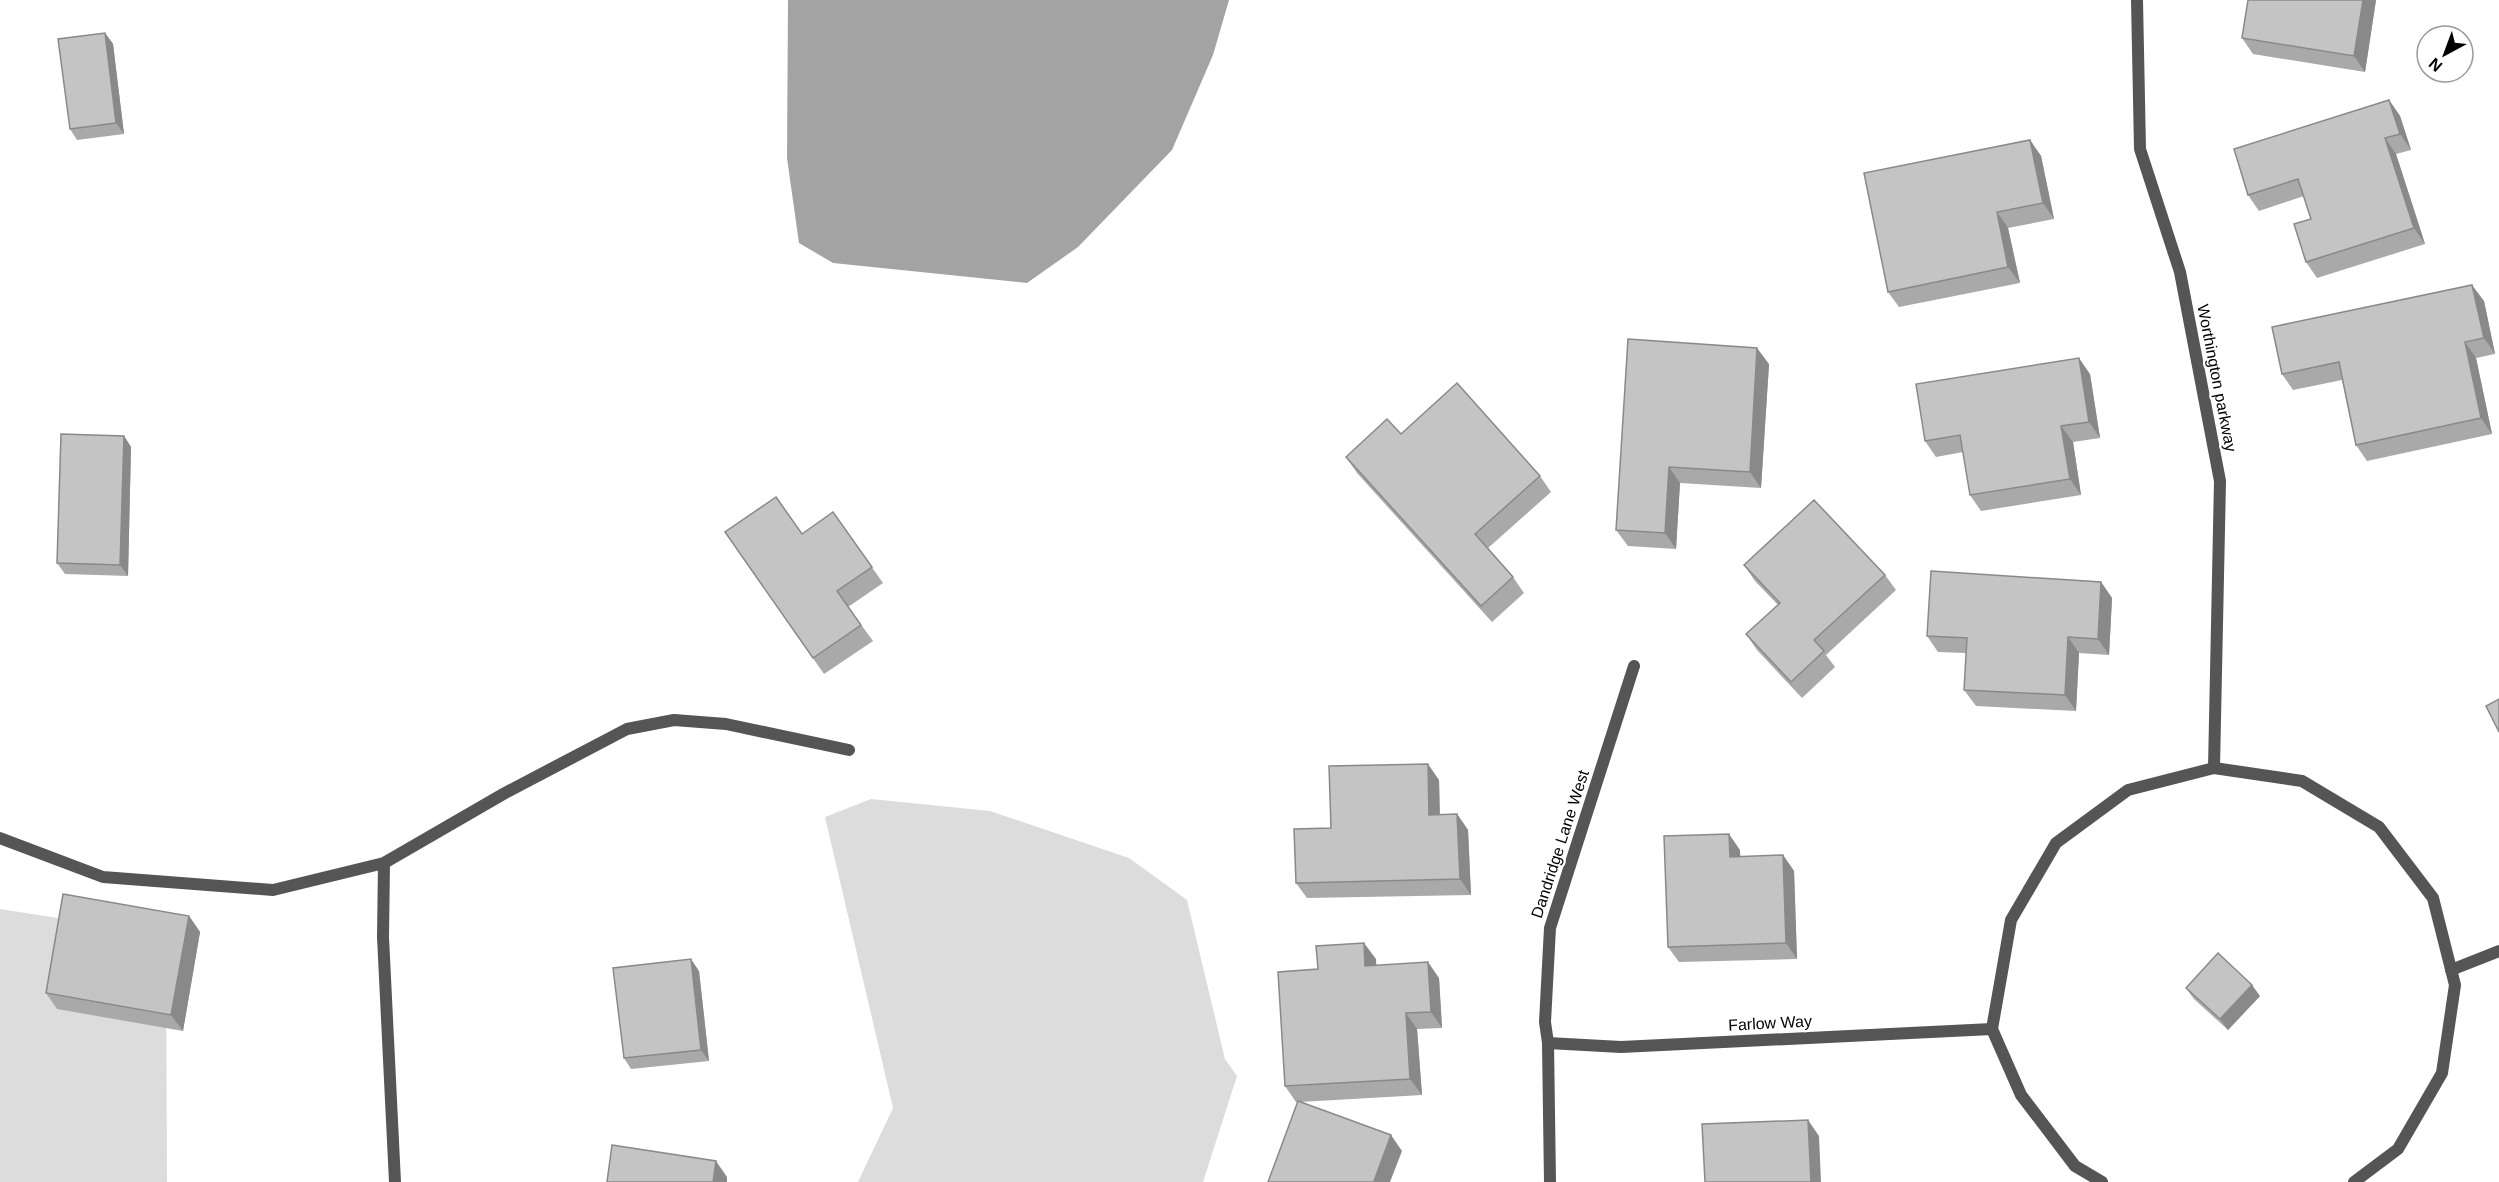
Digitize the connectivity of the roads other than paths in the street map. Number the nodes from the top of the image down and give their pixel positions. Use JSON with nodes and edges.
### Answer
{"nodes":[{"id":1,"x":2137,"y":0,"type":"edge"},
{"id":2,"x":1634,"y":666,"type":"dead end"},
{"id":3,"x":849,"y":750,"type":"dead end"},
{"id":4,"x":2214,"y":768,"type":"junction"},
{"id":5,"x":0,"y":838,"type":"edge"},
{"id":6,"x":384,"y":863,"type":"junction"},
{"id":7,"x":2499,"y":951,"type":"edge"},
{"id":8,"x":2451,"y":970,"type":"junction"},
{"id":9,"x":1992,"y":1029,"type":"junction"},
{"id":10,"x":1548,"y":1043,"type":"junction"},
{"id":11,"x":395,"y":1182,"type":"edge"},
{"id":12,"x":1550,"y":1182,"type":"edge"},
{"id":13,"x":2102,"y":1182,"type":"edge"},
{"id":14,"x":2354,"y":1182,"type":"edge"}],
"edges":[{"from":1,"to":4,"type":"street","name":"Worthington parkway"},
{"from":2,"to":10,"type":"street","name":"Dandridge Lane West"},
{"from":3,"to":6,"type":"street"},
{"from":4,"to":8,"type":"street"},
{"from":4,"to":9,"type":"street"},
{"from":5,"to":6,"type":"street"},
{"from":6,"to":11,"type":"street"},
{"from":7,"to":8,"type":"street"},
{"from":8,"to":14,"type":"street"},
{"from":9,"to":10,"type":"street","name":"Farlow Way"},
{"from":9,"to":13,"type":"street"},
{"from":10,"to":12,"type":"street","name":"Dandridge Lane West"}]}
